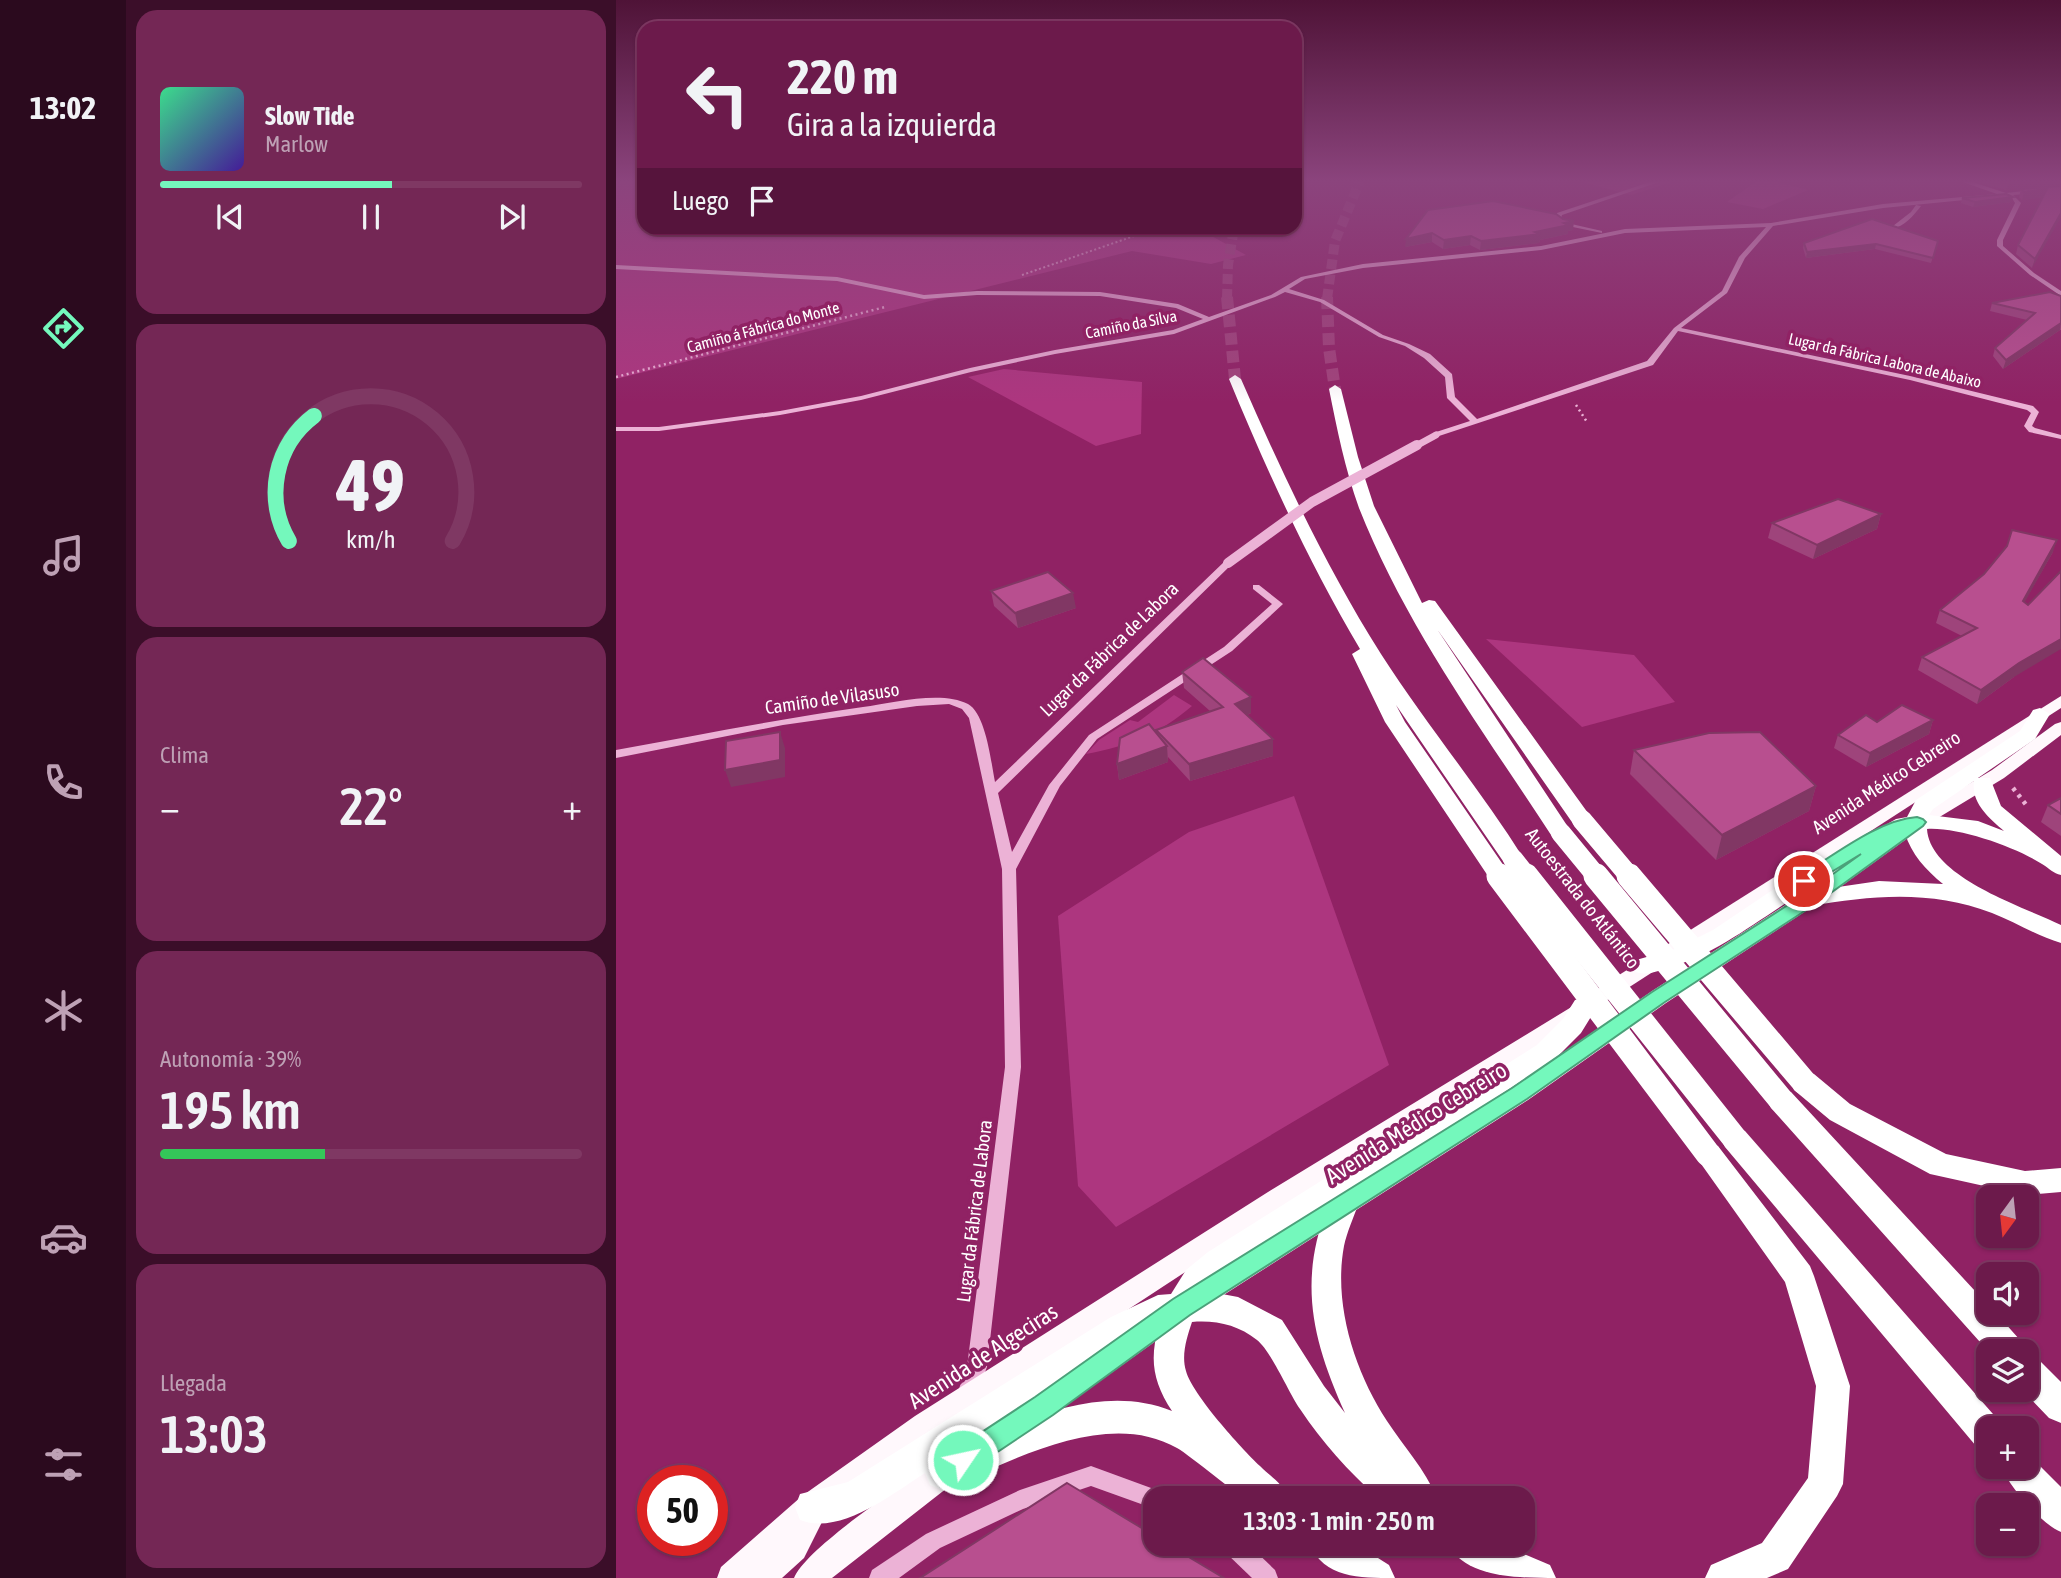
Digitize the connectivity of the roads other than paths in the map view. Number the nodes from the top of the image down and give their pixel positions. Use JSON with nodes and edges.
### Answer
{"nodes":[{"id":1,"x":1475,"y":255,"type":"edge"},
{"id":2,"x":1744,"y":255,"type":"edge"},
{"id":3,"x":2010,"y":255,"type":"edge"},
{"id":4,"x":616,"y":267,"type":"edge"},
{"id":5,"x":1283,"y":289,"type":"junction"},
{"id":6,"x":2061,"y":294,"type":"edge"},
{"id":7,"x":1210,"y":320,"type":"junction"},
{"id":8,"x":1676,"y":329,"type":"junction"},
{"id":9,"x":1235,"y":379,"type":"tunnel mouth"},
{"id":10,"x":1335,"y":389,"type":"tunnel mouth"},
{"id":11,"x":1475,"y":421,"type":"junction"},
{"id":12,"x":616,"y":429,"type":"edge"},
{"id":13,"x":2061,"y":437,"type":"edge"},
{"id":14,"x":1256,"y":587,"type":"dead end"},
{"id":15,"x":2061,"y":701,"type":"edge"},
{"id":16,"x":2040,"y":714,"type":"junction"},
{"id":17,"x":2061,"y":727,"type":"edge"},
{"id":18,"x":616,"y":754,"type":"edge"},
{"id":19,"x":1983,"y":783,"type":"junction"},
{"id":20,"x":992,"y":792,"type":"junction"},
{"id":21,"x":1917,"y":822,"type":"junction"},
{"id":22,"x":2053,"y":862,"type":"edge"},
{"id":23,"x":1009,"y":869,"type":"junction"},
{"id":24,"x":1811,"y":898,"type":"junction"},
{"id":25,"x":1982,"y":899,"type":"junction"},
{"id":26,"x":2061,"y":935,"type":"edge"},
{"id":27,"x":1645,"y":967,"type":"junction"},
{"id":28,"x":1584,"y":1007,"type":"junction"},
{"id":29,"x":1792,"y":1091,"type":"junction"},
{"id":30,"x":1722,"y":1147,"type":"junction"},
{"id":31,"x":2061,"y":1180,"type":"edge"},
{"id":32,"x":1278,"y":1199,"type":"joint"},
{"id":33,"x":1343,"y":1205,"type":"junction"},
{"id":34,"x":1182,"y":1307,"type":"junction"},
{"id":35,"x":1999,"y":1339,"type":"edge"},
{"id":36,"x":2039,"y":1383,"type":"edge"},
{"id":37,"x":964,"y":1403,"type":"junction"},
{"id":38,"x":2061,"y":1406,"type":"edge"},
{"id":39,"x":1976,"y":1421,"type":"edge"},
{"id":40,"x":943,"y":1473,"type":"junction"},
{"id":41,"x":2030,"y":1479,"type":"edge"},
{"id":42,"x":1255,"y":1486,"type":"edge"},
{"id":43,"x":1256,"y":1486,"type":"edge"},
{"id":44,"x":1391,"y":1486,"type":"edge"},
{"id":45,"x":1412,"y":1486,"type":"edge"},
{"id":46,"x":1143,"y":1495,"type":"edge"},
{"id":47,"x":813,"y":1507,"type":"junction"},
{"id":48,"x":2061,"y":1514,"type":"edge"},
{"id":49,"x":1245,"y":1556,"type":"edge"},
{"id":50,"x":1342,"y":1556,"type":"edge"},
{"id":51,"x":1486,"y":1556,"type":"edge"},
{"id":52,"x":732,"y":1578,"type":"edge"},
{"id":53,"x":760,"y":1578,"type":"edge"},
{"id":54,"x":809,"y":1578,"type":"edge"},
{"id":55,"x":880,"y":1578,"type":"edge"},
{"id":56,"x":1267,"y":1578,"type":"edge"},
{"id":57,"x":1376,"y":1578,"type":"edge"},
{"id":58,"x":1537,"y":1578,"type":"edge"},
{"id":59,"x":1724,"y":1578,"type":"edge"}],
"edges":[{"from":1,"to":5,"type":"street","name":"Camiño da Silva"},
{"from":2,"to":8,"type":"street","name":"Lugar da Fábrica de Labora"},
{"from":3,"to":6,"type":"street"},
{"from":4,"to":7,"type":"street"},
{"from":5,"to":7,"type":"street","name":"Camiño da Silva"},
{"from":5,"to":11,"type":"street"},
{"from":7,"to":12,"type":"street","name":"Camiño da Silva"},
{"from":8,"to":11,"type":"street","name":"Lugar da Fábrica de Labora"},
{"from":8,"to":13,"type":"street","name":"Lugar da Fábrica Labora de Abaixo"},
{"from":9,"to":30,"type":"highway","name":"Autoestrada do Atlántico","bridge":true},
{"from":10,"to":29,"type":"highway","name":"Autoestrada do Atlántico","bridge":true},
{"from":11,"to":20,"type":"street","name":"Lugar da Fábrica de Labora","bridge":true},
{"from":14,"to":23,"type":"street"},
{"from":15,"to":16,"type":"main road","name":"Avenida Médico Cebreiro"},
{"from":16,"to":21,"type":"highway"},
{"from":16,"to":27,"type":"main road","name":"Avenida Médico Cebreiro"},
{"from":17,"to":19,"type":"main road","name":"Avenida Médico Cebreiro"},
{"from":18,"to":20,"type":"street","name":"Camiño de Vilasuso"},
{"from":19,"to":21,"type":"main road","name":"Avenida Médico Cebreiro"},
{"from":19,"to":22,"type":"highway"},
{"from":20,"to":23,"type":"street","name":"Lugar da Fábrica de Labora"},
{"from":21,"to":22,"type":"highway"},
{"from":21,"to":24,"type":"main road","name":"Avenida Médico Cebreiro"},
{"from":21,"to":25,"type":"highway"},
{"from":21,"to":27,"type":"highway"},
{"from":23,"to":37,"type":"street","name":"Lugar da Fábrica de Labora"},
{"from":24,"to":25,"type":"highway"},
{"from":24,"to":33,"type":"main road","name":"Avenida Médico Cebreiro"},
{"from":25,"to":26,"type":"highway"},
{"from":27,"to":28,"type":"main road","name":"Avenida Médico Cebreiro"},
{"from":28,"to":32,"type":"main road","name":"Avenida Médico Cebreiro"},
{"from":28,"to":34,"type":"highway"},
{"from":29,"to":31,"type":"highway"},
{"from":29,"to":35,"type":"highway","name":"Autoestrada do Atlántico"},
{"from":30,"to":39,"type":"highway"},
{"from":30,"to":59,"type":"highway"},
{"from":32,"to":37,"type":"main road","name":"Avenida de Algeciras"},
{"from":33,"to":34,"type":"main road","name":"Avenida Médico Cebreiro"},
{"from":33,"to":45,"type":"highway"},
{"from":34,"to":40,"type":"main road","name":"Avenida Médico Cebreiro"},
{"from":34,"to":43,"type":"highway"},
{"from":34,"to":44,"type":"highway"},
{"from":34,"to":47,"type":"highway"},
{"from":36,"to":38,"type":"highway"},
{"from":37,"to":47,"type":"main road","name":"Avenida de Algeciras"},
{"from":40,"to":42,"type":"highway"},
{"from":40,"to":54,"type":"main road","name":"Avenida Médico Cebreiro"},
{"from":41,"to":48,"type":"highway"},
{"from":46,"to":55,"type":"street"},
{"from":47,"to":52,"type":"main road","name":"Avenida de Algeciras"},
{"from":47,"to":53,"type":"main road"},
{"from":49,"to":56,"type":"street"},
{"from":50,"to":57,"type":"highway"},
{"from":51,"to":58,"type":"highway"}]}
